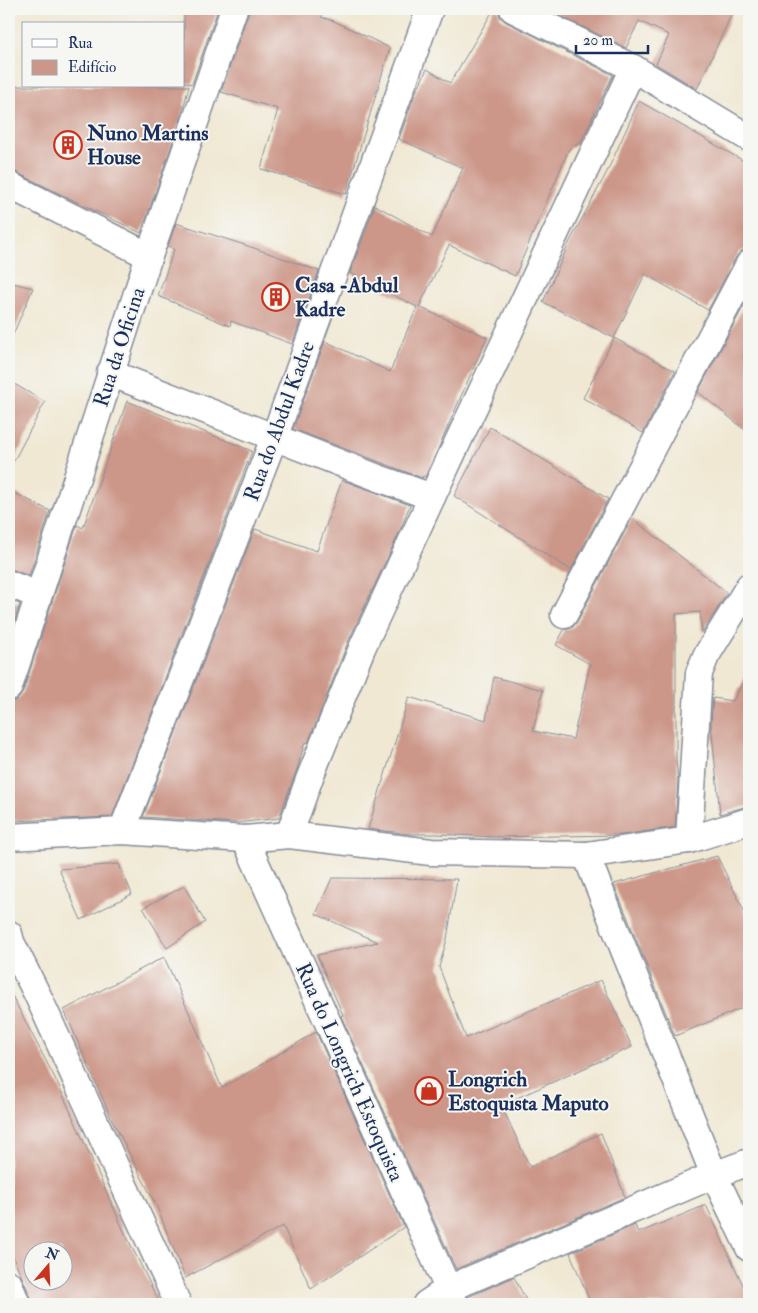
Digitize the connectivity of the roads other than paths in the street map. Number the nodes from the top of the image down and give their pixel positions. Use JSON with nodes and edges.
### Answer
{"nodes":[{"id":1,"x":234,"y":9,"type":"edge"},
{"id":2,"x":430,"y":9,"type":"edge"},
{"id":3,"x":513,"y":9,"type":"edge"},
{"id":4,"x":634,"y":68,"type":"junction"},
{"id":5,"x":749,"y":138,"type":"edge"},
{"id":6,"x":9,"y":186,"type":"edge"},
{"id":7,"x":148,"y":256,"type":"junction"},
{"id":8,"x":749,"y":264,"type":"edge"},
{"id":9,"x":110,"y":373,"type":"junction"},
{"id":10,"x":274,"y":438,"type":"junction"},
{"id":11,"x":432,"y":496,"type":"junction"},
{"id":12,"x":9,"y":584,"type":"edge"},
{"id":13,"x":749,"y":586,"type":"edge"},
{"id":14,"x":38,"y":595,"type":"junction"},
{"id":15,"x":564,"y":615,"type":"dead end"},
{"id":16,"x":9,"y":687,"type":"edge"},
{"id":17,"x":749,"y":821,"type":"edge"},
{"id":18,"x":122,"y":831,"type":"junction"},
{"id":19,"x":289,"y":835,"type":"junction"},
{"id":20,"x":9,"y":837,"type":"edge"},
{"id":21,"x":244,"y":839,"type":"junction"},
{"id":22,"x":690,"y":840,"type":"junction"},
{"id":23,"x":586,"y":855,"type":"junction"},
{"id":24,"x":9,"y":934,"type":"edge"},
{"id":25,"x":749,"y":1162,"type":"edge"},
{"id":26,"x":714,"y":1175,"type":"junction"},
{"id":27,"x":749,"y":1248,"type":"edge"},
{"id":28,"x":9,"y":1284,"type":"edge"},
{"id":29,"x":452,"y":1297,"type":"edge"},
{"id":30,"x":17,"y":1304,"type":"edge"},
{"id":31,"x":178,"y":1304,"type":"edge"},
{"id":32,"x":426,"y":1304,"type":"edge"}],
"edges":[{"from":1,"to":7,"type":"street","name":"Rua da Oficina"},
{"from":2,"to":10,"type":"street","name":"Rua do Abdul Kadre"},
{"from":3,"to":4,"type":"street"},
{"from":4,"to":5,"type":"street"},
{"from":4,"to":11,"type":"street"},
{"from":6,"to":7,"type":"street"},
{"from":7,"to":9,"type":"street","name":"Rua da Oficina"},
{"from":8,"to":15,"type":"street"},
{"from":9,"to":10,"type":"street"},
{"from":9,"to":14,"type":"street","name":"Rua da Oficina"},
{"from":10,"to":11,"type":"street"},
{"from":10,"to":18,"type":"street","name":"Rua do Abdul Kadre"},
{"from":11,"to":19,"type":"street"},
{"from":12,"to":14,"type":"street"},
{"from":13,"to":22,"type":"street"},
{"from":14,"to":16,"type":"street","name":"Rua da Oficina"},
{"from":17,"to":22,"type":"street"},
{"from":18,"to":20,"type":"street"},
{"from":18,"to":21,"type":"street"},
{"from":19,"to":21,"type":"street"},
{"from":19,"to":23,"type":"street"},
{"from":21,"to":29,"type":"street","name":"Rua do Longrich Estoquista"},
{"from":22,"to":23,"type":"street"},
{"from":23,"to":26,"type":"street"},
{"from":24,"to":31,"type":"street"},
{"from":25,"to":26,"type":"street"},
{"from":26,"to":27,"type":"street"},
{"from":26,"to":29,"type":"street"},
{"from":28,"to":30,"type":"street"},
{"from":29,"to":32,"type":"street"}]}
